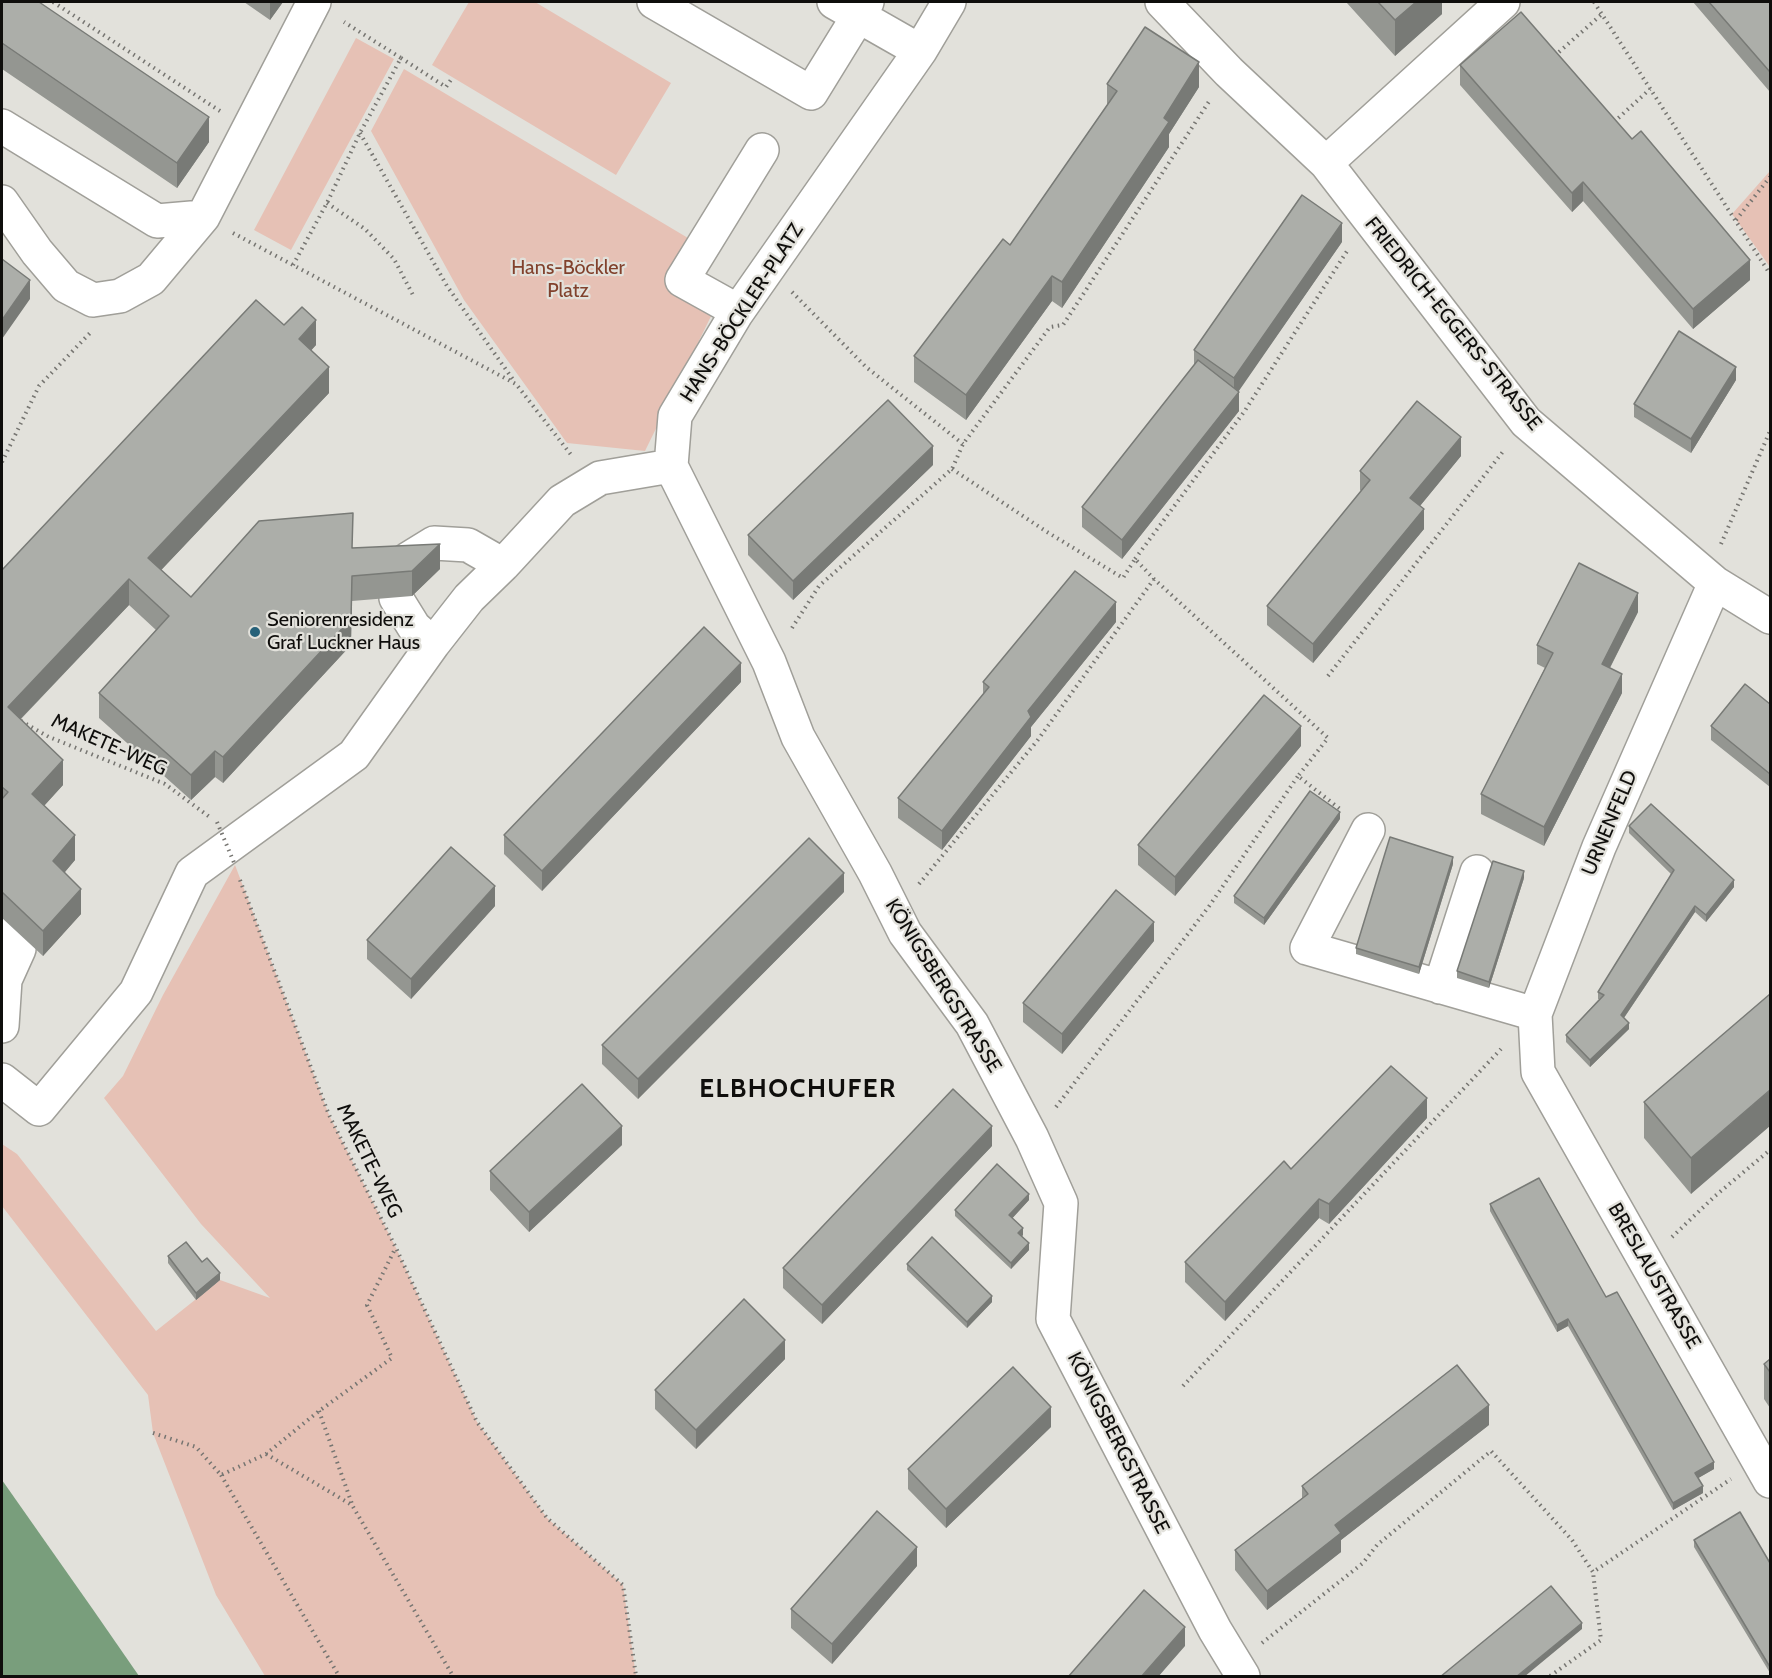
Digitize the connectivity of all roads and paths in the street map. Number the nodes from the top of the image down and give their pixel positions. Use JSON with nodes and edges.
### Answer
{"nodes":[{"id":1,"x":53,"y":2,"type":"edge"},
{"id":2,"x":313,"y":2,"type":"edge"},
{"id":3,"x":654,"y":2,"type":"edge"},
{"id":4,"x":949,"y":2,"type":"edge"},
{"id":5,"x":1162,"y":2,"type":"edge"},
{"id":6,"x":1503,"y":2,"type":"edge"},
{"id":7,"x":1594,"y":2,"type":"edge"},
{"id":8,"x":853,"y":6,"type":"edge"},
{"id":9,"x":1602,"y":14,"type":"junction"},
{"id":10,"x":920,"y":51,"type":"junction"},
{"id":11,"x":1559,"y":52,"type":"edge"},
{"id":12,"x":400,"y":58,"type":"junction"},
{"id":13,"x":453,"y":77,"type":"dead end"},
{"id":14,"x":1650,"y":88,"type":"junction"},
{"id":15,"x":1614,"y":122,"type":"edge"},
{"id":16,"x":2,"y":126,"type":"edge"},
{"id":17,"x":247,"y":129,"type":"junction"},
{"id":18,"x":360,"y":133,"type":"junction"},
{"id":19,"x":1186,"y":133,"type":"dead end"},
{"id":20,"x":762,"y":150,"type":"dead end"},
{"id":21,"x":1326,"y":163,"type":"junction"},
{"id":22,"x":1770,"y":177,"type":"edge"},
{"id":23,"x":2,"y":202,"type":"edge"},
{"id":24,"x":327,"y":203,"type":"junction"},
{"id":25,"x":203,"y":217,"type":"junction"},
{"id":26,"x":1369,"y":218,"type":"junction"},
{"id":27,"x":1736,"y":220,"type":"junction"},
{"id":28,"x":293,"y":265,"type":"junction"},
{"id":29,"x":769,"y":267,"type":"junction"},
{"id":30,"x":1770,"y":274,"type":"edge"},
{"id":31,"x":413,"y":295,"type":"dead end"},
{"id":32,"x":120,"y":296,"type":"junction"},
{"id":33,"x":736,"y":314,"type":"junction"},
{"id":34,"x":516,"y":384,"type":"junction"},
{"id":35,"x":1526,"y":422,"type":"junction"},
{"id":36,"x":1770,"y":431,"type":"edge"},
{"id":37,"x":963,"y":444,"type":"junction"},
{"id":38,"x":574,"y":460,"type":"dead end"},
{"id":39,"x":2,"y":462,"type":"edge"},
{"id":40,"x":671,"y":466,"type":"junction"},
{"id":41,"x":952,"y":469,"type":"junction"},
{"id":42,"x":1135,"y":559,"type":"junction"},
{"id":43,"x":503,"y":565,"type":"junction"},
{"id":44,"x":1154,"y":579,"type":"junction"},
{"id":45,"x":1722,"y":586,"type":"junction"},
{"id":46,"x":1770,"y":617,"type":"edge"},
{"id":47,"x":433,"y":644,"type":"junction"},
{"id":48,"x":769,"y":662,"type":"junction"},
{"id":49,"x":1328,"y":676,"type":"dead end"},
{"id":50,"x":20,"y":720,"type":"edge"},
{"id":51,"x":1298,"y":776,"type":"junction"},
{"id":52,"x":1368,"y":830,"type":"joint"},
{"id":53,"x":1477,"y":872,"type":"dead end"},
{"id":54,"x":896,"y":912,"type":"junction"},
{"id":55,"x":2,"y":933,"type":"edge"},
{"id":56,"x":1440,"y":987,"type":"junction"},
{"id":57,"x":1535,"y":1014,"type":"junction"},
{"id":58,"x":2,"y":1026,"type":"edge"},
{"id":59,"x":1538,"y":1072,"type":"joint"},
{"id":60,"x":2,"y":1080,"type":"edge"},
{"id":61,"x":1032,"y":1138,"type":"junction"},
{"id":62,"x":1770,"y":1150,"type":"edge"},
{"id":63,"x":396,"y":1248,"type":"junction"},
{"id":64,"x":1646,"y":1262,"type":"junction"},
{"id":65,"x":1183,"y":1386,"type":"dead end"},
{"id":66,"x":319,"y":1412,"type":"junction"},
{"id":67,"x":153,"y":1433,"type":"dead end"},
{"id":68,"x":266,"y":1454,"type":"junction"},
{"id":69,"x":1765,"y":1471,"type":"edge"},
{"id":70,"x":221,"y":1475,"type":"junction"},
{"id":71,"x":352,"y":1504,"type":"junction"},
{"id":72,"x":1593,"y":1572,"type":"junction"},
{"id":73,"x":1239,"y":1670,"type":"edge"},
{"id":74,"x":339,"y":1677,"type":"edge"},
{"id":75,"x":453,"y":1677,"type":"edge"},
{"id":76,"x":636,"y":1677,"type":"edge"},
{"id":77,"x":1550,"y":1677,"type":"edge"}],
"edges":[{"from":1,"to":17,"type":"path"},
{"from":2,"to":12,"type":"path"},
{"from":2,"to":17,"type":"street"},
{"from":3,"to":8,"type":"street"},
{"from":4,"to":10,"type":"street","name":"HANS-BÖCKLER-PLATZ"},
{"from":5,"to":21,"type":"street","name":"FRIEDRICH-EGGERS-STRASSE"},
{"from":6,"to":21,"type":"street"},
{"from":7,"to":9,"type":"path"},
{"from":8,"to":10,"type":"street"},
{"from":9,"to":11,"type":"path"},
{"from":9,"to":14,"type":"path"},
{"from":10,"to":29,"type":"street","name":"HANS-BÖCKLER-PLATZ"},
{"from":12,"to":13,"type":"path"},
{"from":12,"to":18,"type":"path"},
{"from":14,"to":15,"type":"path"},
{"from":14,"to":27,"type":"path"},
{"from":16,"to":25,"type":"street"},
{"from":17,"to":25,"type":"street"},
{"from":18,"to":24,"type":"path"},
{"from":18,"to":34,"type":"path"},
{"from":19,"to":37,"type":"path"},
{"from":20,"to":33,"type":"street"},
{"from":21,"to":26,"type":"street","name":"FRIEDRICH-EGGERS-STRASSE"},
{"from":22,"to":27,"type":"path"},
{"from":23,"to":32,"type":"street"},
{"from":24,"to":28,"type":"path"},
{"from":24,"to":31,"type":"path"},
{"from":25,"to":28,"type":"path"},
{"from":25,"to":32,"type":"street"},
{"from":26,"to":35,"type":"street","name":"FRIEDRICH-EGGERS-STRASSE"},
{"from":26,"to":42,"type":"path"},
{"from":27,"to":30,"type":"path"},
{"from":28,"to":34,"type":"path"},
{"from":29,"to":33,"type":"street","name":"HANS-BÖCKLER-PLATZ"},
{"from":29,"to":37,"type":"path"},
{"from":32,"to":39,"type":"path"},
{"from":33,"to":40,"type":"street","name":"HANS-BÖCKLER-PLATZ"},
{"from":34,"to":38,"type":"path"},
{"from":35,"to":45,"type":"street","name":"FRIEDRICH-EGGERS-STRASSE"},
{"from":35,"to":49,"type":"path"},
{"from":36,"to":45,"type":"path"},
{"from":37,"to":41,"type":"path"},
{"from":40,"to":43,"type":"street"},
{"from":40,"to":48,"type":"street","name":"KÖNIGSBERGSTRASSE"},
{"from":41,"to":42,"type":"path"},
{"from":41,"to":48,"type":"path"},
{"from":42,"to":44,"type":"path"},
{"from":43,"to":47,"type":"street"},
{"from":43,"to":47,"type":"street"},
{"from":44,"to":51,"type":"path"},
{"from":44,"to":54,"type":"path"},
{"from":45,"to":46,"type":"street","name":"FRIEDRICH-EGGERS-STRASSE"},
{"from":45,"to":57,"type":"street","name":"URNENFELD"},
{"from":47,"to":60,"type":"street"},
{"from":48,"to":54,"type":"street","name":"KÖNIGSBERGSTRASSE"},
{"from":50,"to":63,"type":"path","name":"MAKETE-WEG","bridge":true},
{"from":51,"to":52,"type":"path"},
{"from":51,"to":61,"type":"path"},
{"from":52,"to":56,"type":"street"},
{"from":53,"to":56,"type":"street"},
{"from":54,"to":61,"type":"street","name":"KÖNIGSBERGSTRASSE"},
{"from":55,"to":58,"type":"street"},
{"from":56,"to":57,"type":"street"},
{"from":57,"to":59,"type":"street","name":"URNENFELD"},
{"from":57,"to":65,"type":"path"},
{"from":59,"to":64,"type":"street","name":"BRESLAUSTRASSE"},
{"from":61,"to":73,"type":"street","name":"KÖNIGSBERGSTRASSE"},
{"from":62,"to":64,"type":"path"},
{"from":63,"to":66,"type":"path"},
{"from":63,"to":76,"type":"path","name":"MAKETE-WEG"},
{"from":64,"to":69,"type":"street","name":"BRESLAUSTRASSE"},
{"from":66,"to":68,"type":"path"},
{"from":66,"to":71,"type":"path"},
{"from":67,"to":70,"type":"path"},
{"from":68,"to":70,"type":"path"},
{"from":68,"to":71,"type":"path"},
{"from":69,"to":72,"type":"path"},
{"from":70,"to":74,"type":"path"},
{"from":71,"to":75,"type":"path"},
{"from":72,"to":73,"type":"path"},
{"from":72,"to":77,"type":"path"}]}
